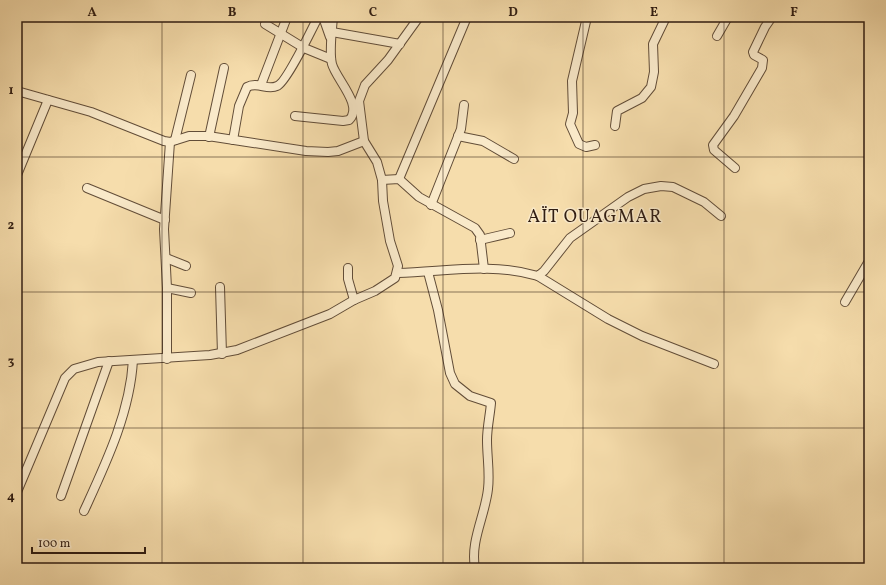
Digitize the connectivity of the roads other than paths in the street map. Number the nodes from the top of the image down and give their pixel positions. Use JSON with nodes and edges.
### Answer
{"nodes":[{"id":1,"x":287,"y":17,"type":"edge"},
{"id":2,"x":318,"y":17,"type":"edge"},
{"id":3,"x":323,"y":17,"type":"edge"},
{"id":4,"x":333,"y":17,"type":"edge"},
{"id":5,"x":419,"y":17,"type":"edge"},
{"id":6,"x":467,"y":17,"type":"edge"},
{"id":7,"x":587,"y":17,"type":"edge"},
{"id":8,"x":666,"y":17,"type":"edge"},
{"id":9,"x":728,"y":17,"type":"edge"},
{"id":10,"x":772,"y":17,"type":"edge"},
{"id":11,"x":265,"y":24,"type":"dead end"},
{"id":12,"x":281,"y":32,"type":"junction"},
{"id":13,"x":332,"y":32,"type":"junction"},
{"id":14,"x":717,"y":36,"type":"dead end"},
{"id":15,"x":400,"y":44,"type":"junction"},
{"id":16,"x":332,"y":45,"type":"junction"},
{"id":17,"x":304,"y":48,"type":"junction"},
{"id":18,"x":331,"y":59,"type":"junction"},
{"id":19,"x":224,"y":68,"type":"dead end"},
{"id":20,"x":191,"y":75,"type":"dead end"},
{"id":21,"x":261,"y":85,"type":"junction"},
{"id":22,"x":18,"y":94,"type":"edge"},
{"id":23,"x":48,"y":100,"type":"junction"},
{"id":24,"x":464,"y":105,"type":"dead end"},
{"id":25,"x":295,"y":116,"type":"dead end"},
{"id":26,"x":615,"y":126,"type":"dead end"},
{"id":27,"x":458,"y":136,"type":"junction"},
{"id":28,"x":209,"y":137,"type":"junction"},
{"id":29,"x":233,"y":140,"type":"junction"},
{"id":30,"x":173,"y":141,"type":"junction"},
{"id":31,"x":364,"y":141,"type":"junction"},
{"id":32,"x":595,"y":145,"type":"dead end"},
{"id":33,"x":514,"y":159,"type":"dead end"},
{"id":34,"x":735,"y":168,"type":"dead end"},
{"id":35,"x":17,"y":174,"type":"edge"},
{"id":36,"x":399,"y":179,"type":"junction"},
{"id":37,"x":382,"y":180,"type":"junction"},
{"id":38,"x":87,"y":188,"type":"dead end"},
{"id":39,"x":431,"y":205,"type":"junction"},
{"id":40,"x":721,"y":216,"type":"dead end"},
{"id":41,"x":165,"y":220,"type":"junction"},
{"id":42,"x":510,"y":233,"type":"dead end"},
{"id":43,"x":480,"y":240,"type":"junction"},
{"id":44,"x":166,"y":258,"type":"junction"},
{"id":45,"x":869,"y":261,"type":"edge"},
{"id":46,"x":186,"y":266,"type":"dead end"},
{"id":47,"x":348,"y":268,"type":"dead end"},
{"id":48,"x":484,"y":268,"type":"junction"},
{"id":49,"x":428,"y":272,"type":"junction"},
{"id":50,"x":398,"y":273,"type":"junction"},
{"id":51,"x":538,"y":276,"type":"junction"},
{"id":52,"x":220,"y":287,"type":"dead end"},
{"id":53,"x":168,"y":288,"type":"junction"},
{"id":54,"x":191,"y":293,"type":"dead end"},
{"id":55,"x":354,"y":300,"type":"junction"},
{"id":56,"x":845,"y":302,"type":"dead end"},
{"id":57,"x":222,"y":354,"type":"junction"},
{"id":58,"x":167,"y":359,"type":"junction"},
{"id":59,"x":133,"y":360,"type":"junction"},
{"id":60,"x":109,"y":361,"type":"junction"},
{"id":61,"x":714,"y":364,"type":"dead end"},
{"id":62,"x":17,"y":492,"type":"edge"},
{"id":63,"x":61,"y":496,"type":"dead end"},
{"id":64,"x":84,"y":511,"type":"dead end"},
{"id":65,"x":475,"y":568,"type":"edge"}],
"edges":[{"from":1,"to":12,"type":"street"},
{"from":2,"to":17,"type":"street"},
{"from":3,"to":16,"type":"street"},
{"from":4,"to":13,"type":"street"},
{"from":5,"to":15,"type":"street"},
{"from":6,"to":36,"type":"street"},
{"from":7,"to":32,"type":"street"},
{"from":8,"to":26,"type":"street"},
{"from":9,"to":14,"type":"street"},
{"from":10,"to":34,"type":"street"},
{"from":11,"to":12,"type":"street"},
{"from":12,"to":17,"type":"street"},
{"from":12,"to":21,"type":"street"},
{"from":13,"to":15,"type":"street"},
{"from":13,"to":16,"type":"street"},
{"from":15,"to":31,"type":"street"},
{"from":16,"to":18,"type":"street"},
{"from":17,"to":18,"type":"street"},
{"from":17,"to":21,"type":"street"},
{"from":18,"to":25,"type":"street"},
{"from":19,"to":28,"type":"street"},
{"from":20,"to":30,"type":"street"},
{"from":21,"to":29,"type":"street"},
{"from":22,"to":23,"type":"street"},
{"from":23,"to":30,"type":"street"},
{"from":23,"to":35,"type":"street"},
{"from":24,"to":27,"type":"street"},
{"from":27,"to":33,"type":"street"},
{"from":27,"to":39,"type":"street"},
{"from":28,"to":29,"type":"street"},
{"from":28,"to":30,"type":"street"},
{"from":29,"to":31,"type":"street"},
{"from":30,"to":41,"type":"street"},
{"from":31,"to":37,"type":"street"},
{"from":36,"to":37,"type":"street"},
{"from":36,"to":39,"type":"street"},
{"from":37,"to":50,"type":"street"},
{"from":38,"to":41,"type":"street"},
{"from":39,"to":43,"type":"street"},
{"from":40,"to":51,"type":"street"},
{"from":41,"to":44,"type":"street"},
{"from":42,"to":43,"type":"street"},
{"from":43,"to":48,"type":"street"},
{"from":44,"to":46,"type":"street"},
{"from":44,"to":53,"type":"street"},
{"from":45,"to":56,"type":"street"},
{"from":47,"to":55,"type":"street"},
{"from":48,"to":49,"type":"street"},
{"from":48,"to":51,"type":"street"},
{"from":49,"to":50,"type":"street"},
{"from":49,"to":65,"type":"street"},
{"from":50,"to":55,"type":"street"},
{"from":51,"to":61,"type":"street"},
{"from":52,"to":57,"type":"street"},
{"from":53,"to":54,"type":"street"},
{"from":53,"to":58,"type":"street"},
{"from":55,"to":57,"type":"street"},
{"from":57,"to":58,"type":"street"},
{"from":58,"to":59,"type":"street"},
{"from":59,"to":60,"type":"street"},
{"from":59,"to":64,"type":"street"},
{"from":60,"to":62,"type":"street"},
{"from":60,"to":63,"type":"street"}]}
